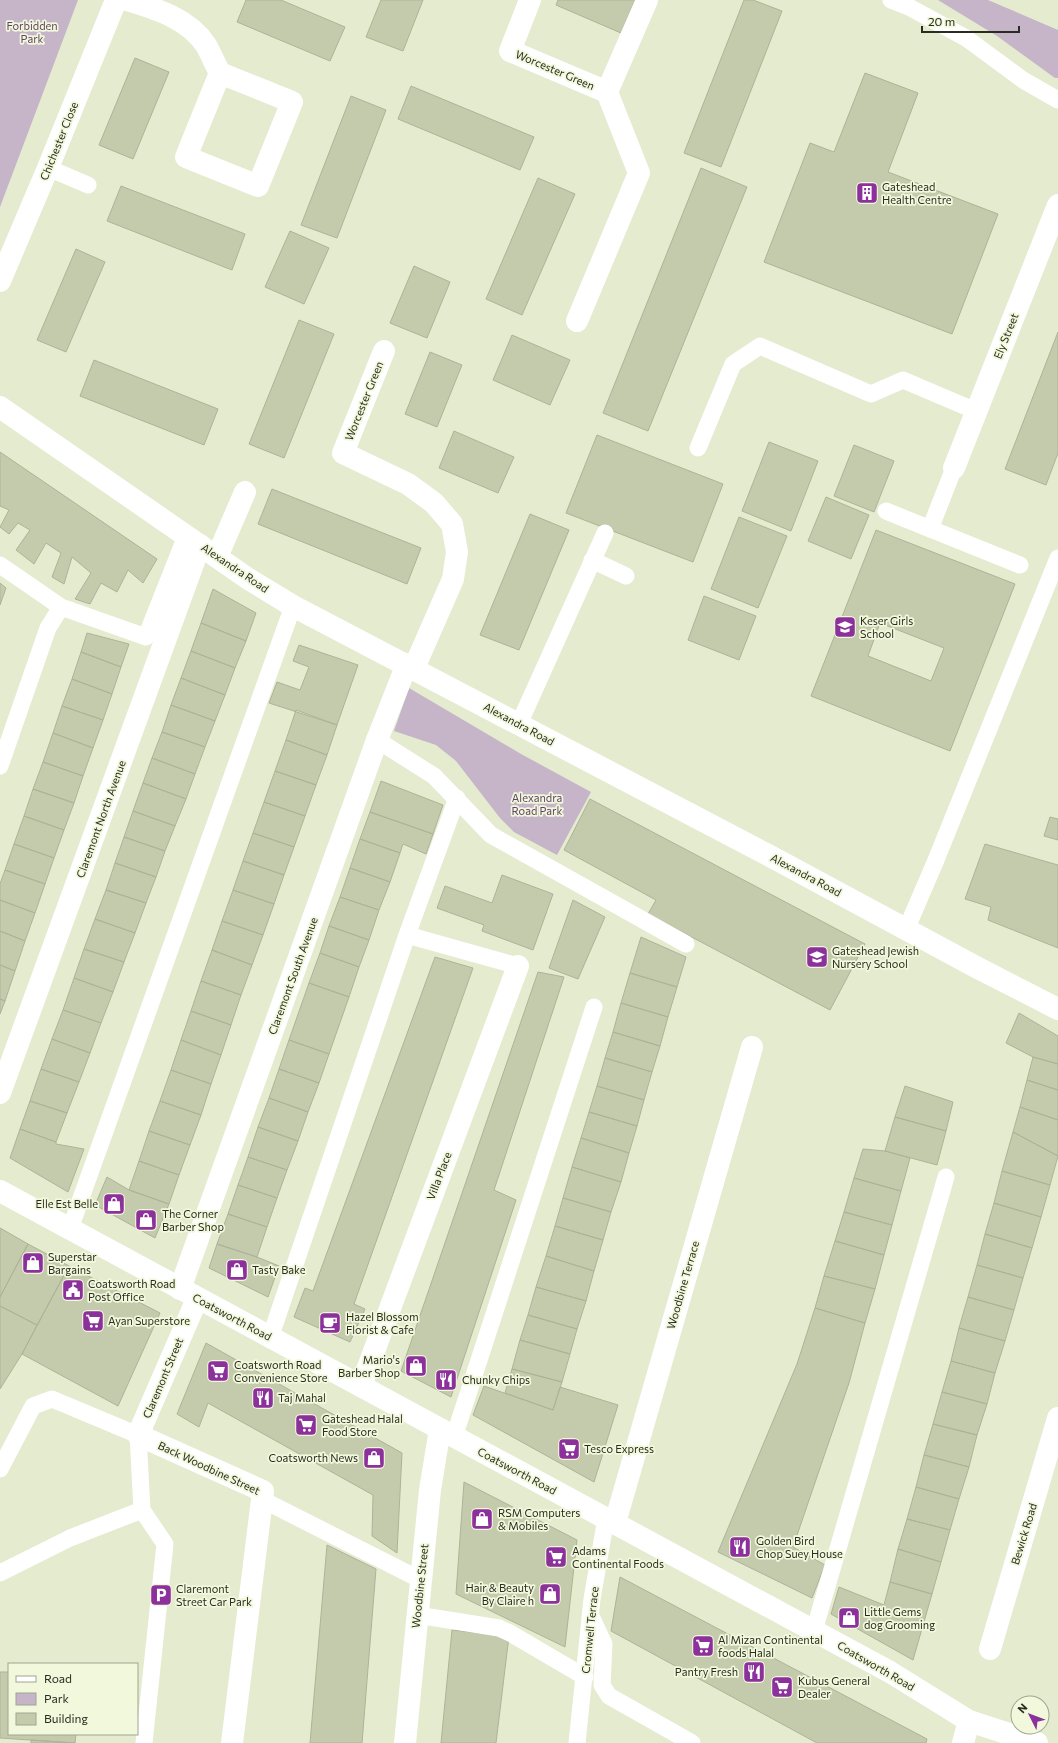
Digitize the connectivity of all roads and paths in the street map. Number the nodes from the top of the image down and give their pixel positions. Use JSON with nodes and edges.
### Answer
{"nodes":[{"id":1,"x":116,"y":0,"type":"edge"},
{"id":2,"x":127,"y":0,"type":"edge"},
{"id":3,"x":530,"y":0,"type":"edge"},
{"id":4,"x":647,"y":0,"type":"edge"},
{"id":5,"x":891,"y":0,"type":"edge"},
{"id":6,"x":220,"y":73,"type":"junction"},
{"id":7,"x":607,"y":92,"type":"junction"},
{"id":8,"x":1058,"y":100,"type":"edge"},
{"id":9,"x":48,"y":168,"type":"junction"},
{"id":10,"x":88,"y":185,"type":"dead end"},
{"id":11,"x":1058,"y":204,"type":"edge"},
{"id":12,"x":0,"y":281,"type":"edge"},
{"id":13,"x":577,"y":321,"type":"dead end"},
{"id":14,"x":384,"y":351,"type":"dead end"},
{"id":15,"x":0,"y":407,"type":"edge"},
{"id":16,"x":976,"y":411,"type":"junction"},
{"id":17,"x":698,"y":448,"type":"dead end"},
{"id":18,"x":954,"y":468,"type":"joint"},
{"id":19,"x":245,"y":492,"type":"dead end"},
{"id":20,"x":886,"y":511,"type":"dead end"},
{"id":21,"x":930,"y":529,"type":"junction"},
{"id":22,"x":605,"y":533,"type":"dead end"},
{"id":23,"x":201,"y":546,"type":"junction"},
{"id":24,"x":1058,"y":558,"type":"edge"},
{"id":25,"x":592,"y":560,"type":"junction"},
{"id":26,"x":0,"y":565,"type":"edge"},
{"id":27,"x":1020,"y":565,"type":"dead end"},
{"id":28,"x":626,"y":576,"type":"dead end"},
{"id":29,"x":293,"y":606,"type":"junction"},
{"id":30,"x":61,"y":607,"type":"junction"},
{"id":31,"x":411,"y":666,"type":"junction"},
{"id":32,"x":518,"y":724,"type":"junction"},
{"id":33,"x":377,"y":740,"type":"junction"},
{"id":34,"x":0,"y":766,"type":"edge"},
{"id":35,"x":456,"y":798,"type":"junction"},
{"id":36,"x":906,"y":930,"type":"junction"},
{"id":37,"x":407,"y":935,"type":"junction"},
{"id":38,"x":686,"y":944,"type":"dead end"},
{"id":39,"x":518,"y":966,"type":"joint"},
{"id":40,"x":594,"y":1007,"type":"dead end"},
{"id":41,"x":1058,"y":1009,"type":"edge"},
{"id":42,"x":752,"y":1047,"type":"dead end"},
{"id":43,"x":0,"y":1093,"type":"edge"},
{"id":44,"x":946,"y":1177,"type":"dead end"},
{"id":45,"x":0,"y":1191,"type":"edge"},
{"id":46,"x":70,"y":1230,"type":"junction"},
{"id":47,"x":189,"y":1294,"type":"junction"},
{"id":48,"x":270,"y":1338,"type":"junction"},
{"id":49,"x":361,"y":1386,"type":"junction"},
{"id":50,"x":1058,"y":1418,"type":"edge"},
{"id":51,"x":447,"y":1433,"type":"junction"},
{"id":52,"x":138,"y":1435,"type":"junction"},
{"id":53,"x":0,"y":1469,"type":"edge"},
{"id":54,"x":263,"y":1500,"type":"junction"},
{"id":55,"x":142,"y":1510,"type":"junction"},
{"id":56,"x":610,"y":1521,"type":"junction"},
{"id":57,"x":0,"y":1573,"type":"edge"},
{"id":58,"x":421,"y":1580,"type":"junction"},
{"id":59,"x":417,"y":1615,"type":"junction"},
{"id":60,"x":592,"y":1618,"type":"junction"},
{"id":61,"x":814,"y":1631,"type":"junction"},
{"id":62,"x":990,"y":1649,"type":"dead end"},
{"id":63,"x":585,"y":1677,"type":"junction"},
{"id":64,"x":969,"y":1721,"type":"junction"},
{"id":65,"x":144,"y":1743,"type":"edge"},
{"id":66,"x":232,"y":1743,"type":"edge"},
{"id":67,"x":405,"y":1743,"type":"edge"},
{"id":68,"x":577,"y":1743,"type":"edge"},
{"id":69,"x":692,"y":1743,"type":"edge"},
{"id":70,"x":963,"y":1743,"type":"edge"},
{"id":71,"x":1037,"y":1743,"type":"edge"}],
"edges":[{"from":1,"to":9,"type":"street","name":"Chichester Close"},
{"from":2,"to":6,"type":"street"},
{"from":3,"to":7,"type":"street","name":"Worcester Green"},
{"from":4,"to":7,"type":"street","name":"Worcester Green"},
{"from":5,"to":8,"type":"lane"},
{"from":6,"to":6,"type":"street"},
{"from":7,"to":13,"type":"street","name":"Worcester Green"},
{"from":9,"to":10,"type":"lane"},
{"from":9,"to":12,"type":"street","name":"Chichester Close"},
{"from":11,"to":16,"type":"street","name":"Ely Street"},
{"from":14,"to":31,"type":"street","name":"Worcester Green"},
{"from":15,"to":23,"type":"street","name":"Alexandra Road"},
{"from":16,"to":17,"type":"lane"},
{"from":16,"to":18,"type":"street","name":"Ely Street"},
{"from":18,"to":21,"type":"lane"},
{"from":19,"to":23,"type":"street","name":"Claremont North Avenue"},
{"from":20,"to":21,"type":"lane"},
{"from":21,"to":27,"type":"lane"},
{"from":22,"to":25,"type":"lane"},
{"from":23,"to":29,"type":"street","name":"Alexandra Road"},
{"from":23,"to":30,"type":"lane"},
{"from":23,"to":43,"type":"street","name":"Claremont North Avenue"},
{"from":24,"to":36,"type":"lane"},
{"from":25,"to":28,"type":"lane"},
{"from":25,"to":32,"type":"lane"},
{"from":26,"to":30,"type":"lane"},
{"from":29,"to":31,"type":"street","name":"Alexandra Road"},
{"from":29,"to":46,"type":"lane"},
{"from":30,"to":34,"type":"lane"},
{"from":31,"to":32,"type":"street","name":"Alexandra Road"},
{"from":31,"to":33,"type":"street","name":"Claremont South Avenue"},
{"from":32,"to":36,"type":"street","name":"Alexandra Road"},
{"from":33,"to":35,"type":"lane"},
{"from":33,"to":47,"type":"street","name":"Claremont South Avenue"},
{"from":35,"to":37,"type":"lane"},
{"from":35,"to":38,"type":"lane"},
{"from":36,"to":41,"type":"street","name":"Alexandra Road"},
{"from":37,"to":39,"type":"lane"},
{"from":37,"to":48,"type":"lane"},
{"from":39,"to":49,"type":"street","name":"Villa Place"},
{"from":40,"to":51,"type":"lane"},
{"from":42,"to":56,"type":"street","name":"Woodbine Terrace"},
{"from":44,"to":61,"type":"lane"},
{"from":45,"to":46,"type":"street","name":"Coatsworth Road"},
{"from":46,"to":47,"type":"street","name":"Coatsworth Road"},
{"from":47,"to":48,"type":"street","name":"Coatsworth Road"},
{"from":47,"to":52,"type":"street","name":"Claremont Street"},
{"from":48,"to":49,"type":"street","name":"Coatsworth Road"},
{"from":49,"to":51,"type":"street","name":"Coatsworth Road"},
{"from":50,"to":62,"type":"street","name":"Bewick Road"},
{"from":51,"to":56,"type":"street","name":"Coatsworth Road"},
{"from":51,"to":58,"type":"street","name":"Woodbine Street"},
{"from":52,"to":53,"type":"lane","name":"Back Woodbine Street"},
{"from":52,"to":54,"type":"street","name":"Back Woodbine Street"},
{"from":52,"to":55,"type":"lane"},
{"from":54,"to":58,"type":"lane"},
{"from":54,"to":66,"type":"street","name":"Back Woodbine Street"},
{"from":55,"to":57,"type":"lane"},
{"from":55,"to":65,"type":"lane"},
{"from":56,"to":60,"type":"lane","name":"Cromwell Terrace"},
{"from":56,"to":61,"type":"street","name":"Coatsworth Road"},
{"from":58,"to":59,"type":"street","name":"Woodbine Street"},
{"from":59,"to":63,"type":"lane"},
{"from":59,"to":67,"type":"street","name":"Woodbine Street"},
{"from":60,"to":63,"type":"lane","name":"Cromwell Terrace"},
{"from":60,"to":69,"type":"lane"},
{"from":61,"to":64,"type":"street","name":"Coatsworth Road"},
{"from":63,"to":68,"type":"lane","name":"Cromwell Terrace"},
{"from":64,"to":70,"type":"street"},
{"from":64,"to":71,"type":"street","name":"Coatsworth Road"}]}
